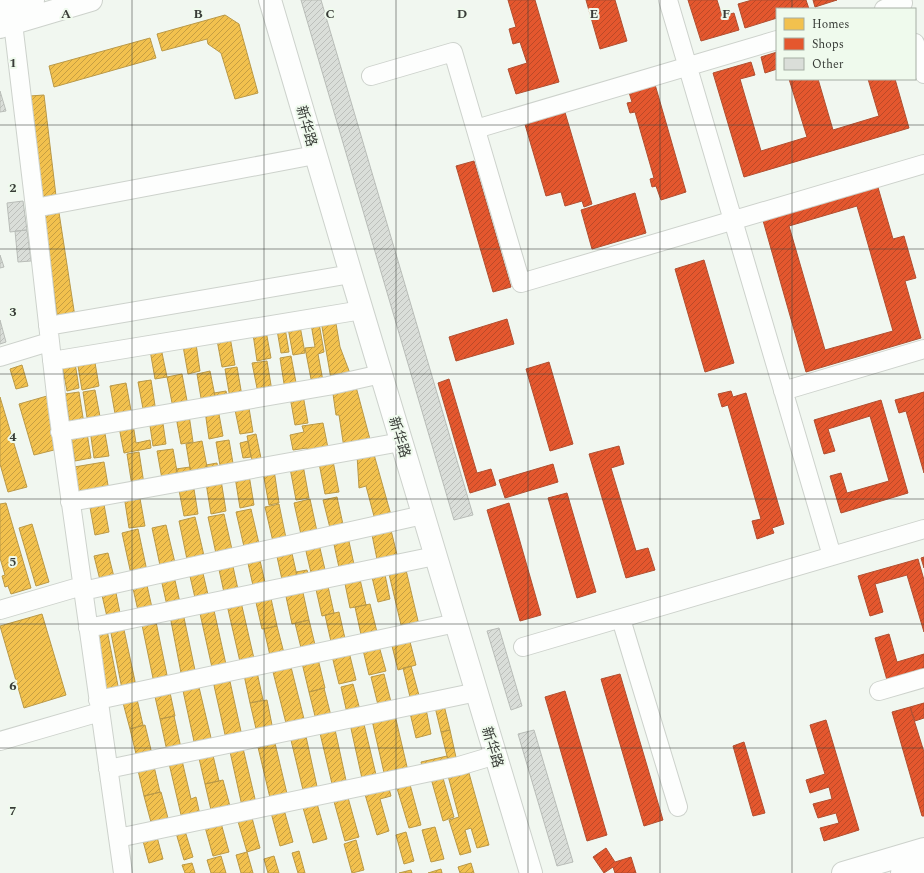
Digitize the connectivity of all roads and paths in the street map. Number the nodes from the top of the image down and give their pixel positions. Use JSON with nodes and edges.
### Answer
{"nodes":[{"id":1,"x":33,"y":0,"type":"edge"},
{"id":2,"x":91,"y":0,"type":"edge"},
{"id":3,"x":270,"y":0,"type":"edge"},
{"id":4,"x":668,"y":0,"type":"edge"},
{"id":5,"x":903,"y":4,"type":"edge"},
{"id":6,"x":888,"y":8,"type":"edge"},
{"id":7,"x":4,"y":20,"type":"edge"},
{"id":8,"x":776,"y":40,"type":"edge"},
{"id":9,"x":919,"y":49,"type":"edge"},
{"id":10,"x":688,"y":67,"type":"junction"},
{"id":11,"x":924,"y":74,"type":"edge"},
{"id":12,"x":371,"y":76,"type":"dead end"},
{"id":13,"x":476,"y":129,"type":"junction"},
{"id":14,"x":316,"y":154,"type":"junction"},
{"id":15,"x":924,"y":164,"type":"edge"},
{"id":16,"x":35,"y":208,"type":"junction"},
{"id":17,"x":733,"y":221,"type":"junction"},
{"id":18,"x":351,"y":274,"type":"junction"},
{"id":19,"x":362,"y":310,"type":"junction"},
{"id":20,"x":49,"y":334,"type":"junction"},
{"id":21,"x":924,"y":349,"type":"edge"},
{"id":22,"x":0,"y":357,"type":"edge"},
{"id":23,"x":52,"y":361,"type":"junction"},
{"id":24,"x":381,"y":374,"type":"junction"},
{"id":25,"x":783,"y":390,"type":"junction"},
{"id":26,"x":60,"y":432,"type":"junction"},
{"id":27,"x":401,"y":442,"type":"junction"},
{"id":28,"x":70,"y":502,"type":"junction"},
{"id":29,"x":423,"y":515,"type":"junction"},
{"id":30,"x":924,"y":529,"type":"edge"},
{"id":31,"x":436,"y":556,"type":"junction"},
{"id":32,"x":832,"y":556,"type":"junction"},
{"id":33,"x":83,"y":588,"type":"junction"},
{"id":34,"x":0,"y":610,"type":"edge"},
{"id":35,"x":621,"y":618,"type":"junction"},
{"id":36,"x":456,"y":623,"type":"junction"},
{"id":37,"x":88,"y":628,"type":"junction"},
{"id":38,"x":523,"y":647,"type":"dead end"},
{"id":39,"x":924,"y":678,"type":"edge"},
{"id":40,"x":879,"y":691,"type":"dead end"},
{"id":41,"x":477,"y":692,"type":"junction"},
{"id":42,"x":99,"y":706,"type":"junction"},
{"id":43,"x":0,"y":741,"type":"edge"},
{"id":44,"x":496,"y":755,"type":"junction"},
{"id":45,"x":108,"y":769,"type":"junction"},
{"id":46,"x":678,"y":807,"type":"dead end"},
{"id":47,"x":118,"y":838,"type":"junction"},
{"id":48,"x":924,"y":849,"type":"edge"},
{"id":49,"x":924,"y":867,"type":"edge"},
{"id":50,"x":123,"y":873,"type":"edge"},
{"id":51,"x":531,"y":873,"type":"edge"},
{"id":52,"x":844,"y":873,"type":"edge"},
{"id":53,"x":902,"y":873,"type":"edge"}],
"edges":[{"from":1,"to":7,"type":"main road"},
{"from":2,"to":7,"type":"main road"},
{"from":3,"to":14,"type":"main road","name":"新华路"},
{"from":4,"to":10,"type":"street"},
{"from":5,"to":6,"type":"street"},
{"from":7,"to":16,"type":"street"},
{"from":8,"to":10,"type":"street"},
{"from":9,"to":11,"type":"street"},
{"from":10,"to":13,"type":"street"},
{"from":10,"to":17,"type":"street"},
{"from":12,"to":13,"type":"street"},
{"from":13,"to":17,"type":"street"},
{"from":14,"to":16,"type":"street"},
{"from":14,"to":18,"type":"main road","name":"新华路"},
{"from":15,"to":17,"type":"street"},
{"from":16,"to":20,"type":"street"},
{"from":17,"to":25,"type":"street"},
{"from":18,"to":19,"type":"main road","name":"新华路"},
{"from":18,"to":20,"type":"street"},
{"from":19,"to":23,"type":"street"},
{"from":19,"to":24,"type":"main road","name":"新华路"},
{"from":20,"to":22,"type":"street"},
{"from":20,"to":23,"type":"street"},
{"from":21,"to":25,"type":"street"},
{"from":23,"to":26,"type":"street"},
{"from":24,"to":26,"type":"street"},
{"from":24,"to":27,"type":"main road","name":"新华路"},
{"from":25,"to":32,"type":"street"},
{"from":26,"to":28,"type":"street"},
{"from":27,"to":28,"type":"street"},
{"from":27,"to":29,"type":"main road","name":"新华路"},
{"from":28,"to":33,"type":"street"},
{"from":29,"to":31,"type":"main road","name":"新华路"},
{"from":29,"to":33,"type":"street"},
{"from":30,"to":32,"type":"street"},
{"from":31,"to":36,"type":"main road","name":"新华路"},
{"from":31,"to":37,"type":"street"},
{"from":32,"to":35,"type":"street"},
{"from":33,"to":34,"type":"street"},
{"from":33,"to":37,"type":"street"},
{"from":35,"to":38,"type":"street"},
{"from":35,"to":46,"type":"street"},
{"from":36,"to":41,"type":"main road","name":"新华路"},
{"from":36,"to":42,"type":"street"},
{"from":37,"to":42,"type":"street"},
{"from":39,"to":40,"type":"street"},
{"from":41,"to":44,"type":"main road","name":"新华路"},
{"from":41,"to":45,"type":"street"},
{"from":42,"to":43,"type":"street"},
{"from":42,"to":45,"type":"street"},
{"from":44,"to":47,"type":"street"},
{"from":44,"to":51,"type":"main road","name":"新华路"},
{"from":45,"to":47,"type":"street"},
{"from":47,"to":50,"type":"street"},
{"from":48,"to":52,"type":"main road"},
{"from":49,"to":53,"type":"main road"}]}
